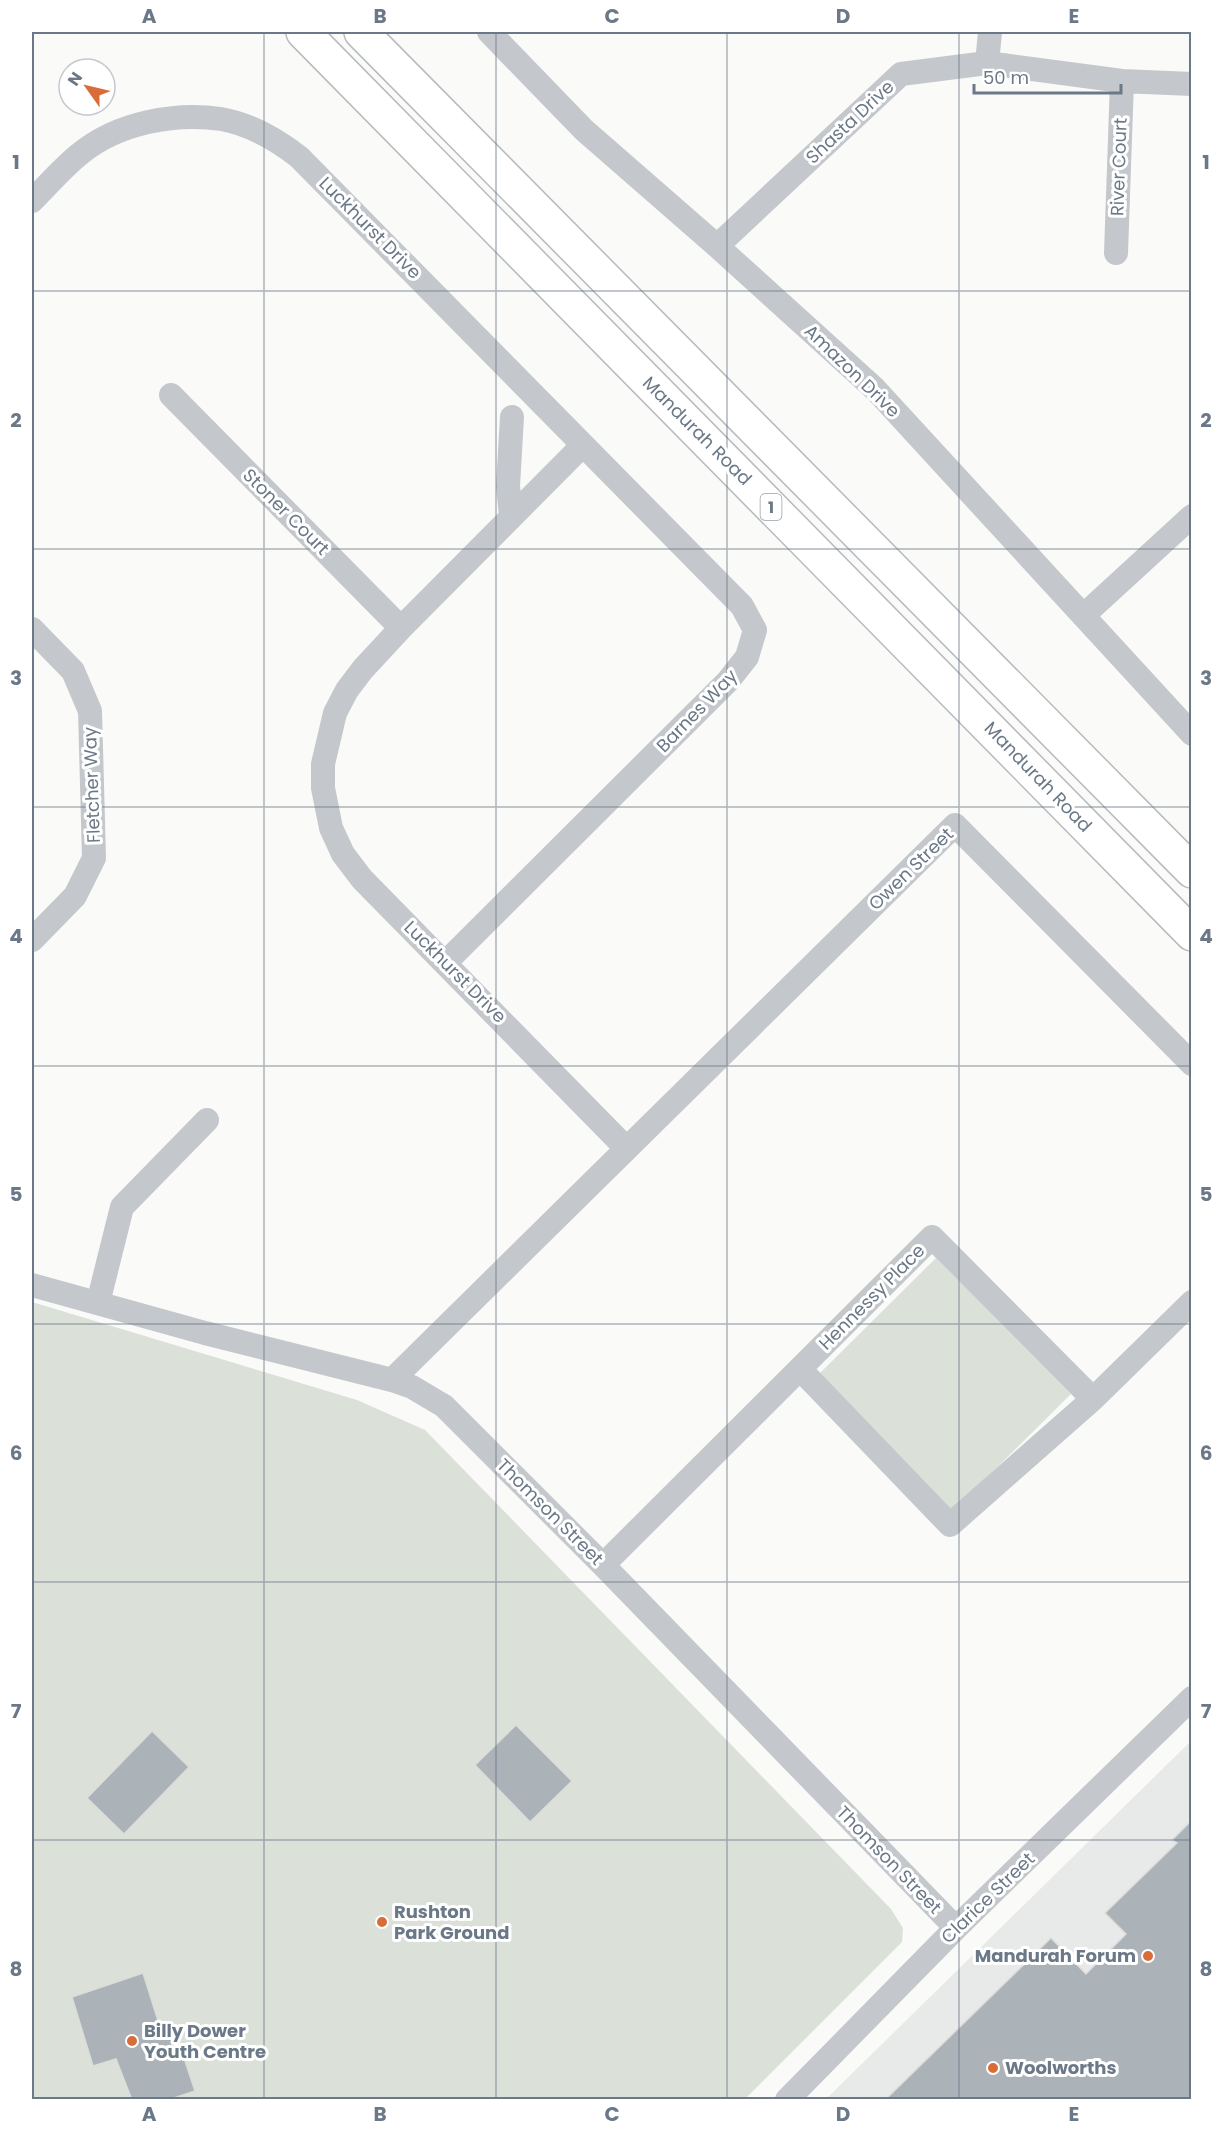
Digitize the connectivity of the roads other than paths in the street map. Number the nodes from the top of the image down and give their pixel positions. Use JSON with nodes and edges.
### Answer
{"nodes":[{"id":1,"x":303,"y":32,"type":"edge"},
{"id":2,"x":361,"y":32,"type":"edge"},
{"id":3,"x":489,"y":32,"type":"edge"},
{"id":4,"x":990,"y":32,"type":"edge"},
{"id":5,"x":987,"y":63,"type":"junction"},
{"id":6,"x":1122,"y":81,"type":"junction"},
{"id":7,"x":1191,"y":84,"type":"edge"},
{"id":8,"x":32,"y":201,"type":"edge"},
{"id":9,"x":717,"y":246,"type":"junction"},
{"id":10,"x":1116,"y":253,"type":"dead end"},
{"id":11,"x":171,"y":395,"type":"dead end"},
{"id":12,"x":512,"y":417,"type":"dead end"},
{"id":13,"x":583,"y":445,"type":"junction"},
{"id":14,"x":512,"y":516,"type":"junction"},
{"id":15,"x":1191,"y":516,"type":"edge"},
{"id":16,"x":1084,"y":615,"type":"junction"},
{"id":17,"x":401,"y":628,"type":"junction"},
{"id":18,"x":32,"y":629,"type":"edge"},
{"id":19,"x":1191,"y":734,"type":"edge"},
{"id":20,"x":1191,"y":871,"type":"edge"},
{"id":21,"x":1191,"y":934,"type":"edge"},
{"id":22,"x":32,"y":940,"type":"edge"},
{"id":23,"x":446,"y":962,"type":"junction"},
{"id":24,"x":1191,"y":1064,"type":"edge"},
{"id":25,"x":207,"y":1120,"type":"dead end"},
{"id":26,"x":626,"y":1148,"type":"junction"},
{"id":27,"x":32,"y":1285,"type":"edge"},
{"id":28,"x":1191,"y":1302,"type":"edge"},
{"id":29,"x":98,"y":1303,"type":"junction"},
{"id":30,"x":800,"y":1369,"type":"junction"},
{"id":31,"x":392,"y":1380,"type":"junction"},
{"id":32,"x":1093,"y":1399,"type":"junction"},
{"id":33,"x":603,"y":1566,"type":"junction"},
{"id":34,"x":1191,"y":1698,"type":"edge"},
{"id":35,"x":956,"y":1928,"type":"junction"},
{"id":36,"x":787,"y":2100,"type":"edge"}],
"edges":[{"from":1,"to":21,"type":"highway","name":"Mandurah Road","number":"1"},
{"from":2,"to":20,"type":"highway","number":"1"},
{"from":3,"to":9,"type":"street","name":"Amazon Drive"},
{"from":4,"to":5,"type":"street"},
{"from":5,"to":6,"type":"street","name":"Shasta Drive"},
{"from":5,"to":9,"type":"street","name":"Shasta Drive"},
{"from":6,"to":7,"type":"street","name":"Shasta Drive"},
{"from":6,"to":10,"type":"street","name":"River Court"},
{"from":8,"to":13,"type":"street","name":"Luckhurst Drive"},
{"from":9,"to":16,"type":"street","name":"Amazon Drive"},
{"from":11,"to":17,"type":"street","name":"Stoner Court"},
{"from":12,"to":14,"type":"street"},
{"from":13,"to":14,"type":"street","name":"Luckhurst Drive"},
{"from":13,"to":23,"type":"street","name":"Barnes Way"},
{"from":14,"to":17,"type":"street","name":"Luckhurst Drive"},
{"from":15,"to":16,"type":"street"},
{"from":16,"to":19,"type":"street","name":"Amazon Drive"},
{"from":17,"to":23,"type":"street","name":"Luckhurst Drive"},
{"from":18,"to":22,"type":"street","name":"Fletcher Way"},
{"from":23,"to":26,"type":"street","name":"Luckhurst Drive"},
{"from":24,"to":26,"type":"street","name":"Owen Street"},
{"from":25,"to":29,"type":"street"},
{"from":26,"to":31,"type":"street"},
{"from":27,"to":29,"type":"street","name":"Thomson Street"},
{"from":28,"to":32,"type":"street"},
{"from":29,"to":31,"type":"street","name":"Thomson Street"},
{"from":30,"to":32,"type":"street"},
{"from":30,"to":32,"type":"street","name":"Hennessy Place"},
{"from":30,"to":33,"type":"street","name":"Hennessy Place"},
{"from":31,"to":33,"type":"street","name":"Thomson Street"},
{"from":33,"to":35,"type":"street","name":"Thomson Street"},
{"from":34,"to":35,"type":"street","name":"Clarice Street"},
{"from":35,"to":36,"type":"street","name":"Clarice Street"}]}
